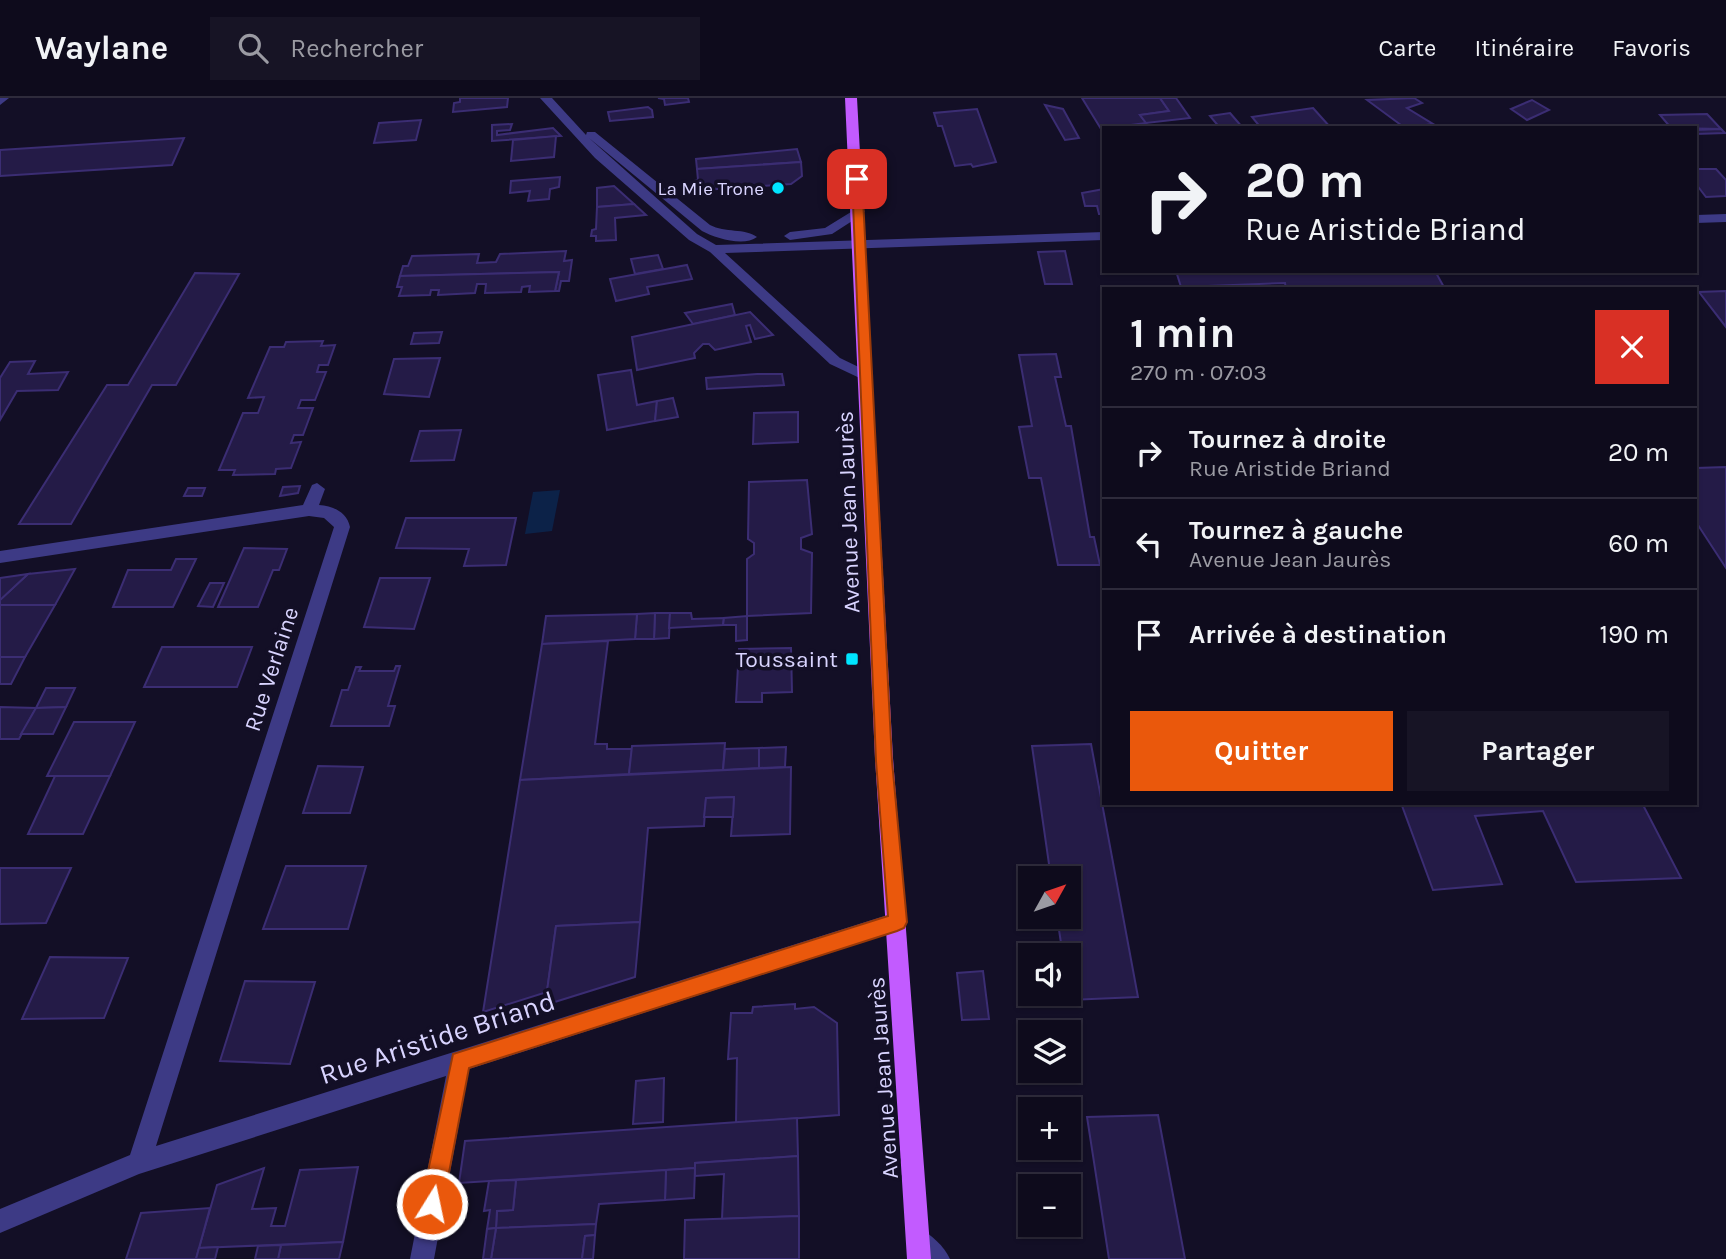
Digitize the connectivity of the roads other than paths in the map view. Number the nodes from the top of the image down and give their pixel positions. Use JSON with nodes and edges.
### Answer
{"nodes":[{"id":1,"x":546,"y":98,"type":"edge"},
{"id":2,"x":852,"y":98,"type":"edge"},
{"id":3,"x":557,"y":109,"type":"junction"},
{"id":4,"x":859,"y":211,"type":"junction"},
{"id":5,"x":1726,"y":218,"type":"edge"},
{"id":6,"x":1697,"y":219,"type":"edge"},
{"id":7,"x":1102,"y":236,"type":"edge"},
{"id":8,"x":860,"y":244,"type":"junction"},
{"id":9,"x":714,"y":249,"type":"junction"},
{"id":10,"x":866,"y":376,"type":"junction"},
{"id":11,"x":317,"y":489,"type":"dead end"},
{"id":12,"x":309,"y":510,"type":"junction"},
{"id":13,"x":0,"y":557,"type":"edge"},
{"id":14,"x":897,"y":922,"type":"junction"},
{"id":15,"x":460,"y":1061,"type":"junction"},
{"id":16,"x":139,"y":1163,"type":"junction"},
{"id":17,"x":0,"y":1221,"type":"edge"},
{"id":18,"x":919,"y":1249,"type":"edge"},
{"id":19,"x":422,"y":1259,"type":"edge"},
{"id":20,"x":938,"y":1259,"type":"edge"}],
"edges":[{"from":1,"to":3,"type":"street"},
{"from":2,"to":4,"type":"main road","name":"Avenue Jean Jaurès"},
{"from":3,"to":4,"type":"street"},
{"from":3,"to":9,"type":"street"},
{"from":4,"to":8,"type":"main road","name":"Avenue Jean Jaurès"},
{"from":5,"to":6,"type":"street"},
{"from":7,"to":8,"type":"street"},
{"from":8,"to":9,"type":"street"},
{"from":8,"to":10,"type":"main road","name":"Avenue Jean Jaurès"},
{"from":9,"to":10,"type":"street"},
{"from":10,"to":14,"type":"main road","name":"Avenue Jean Jaurès"},
{"from":11,"to":12,"type":"street"},
{"from":12,"to":13,"type":"street","name":"Rue Verlaine"},
{"from":12,"to":16,"type":"street","name":"Rue Verlaine"},
{"from":14,"to":15,"type":"street","name":"Rue Aristide Briand"},
{"from":14,"to":18,"type":"main road","name":"Avenue Jean Jaurès"},
{"from":15,"to":16,"type":"street","name":"Rue Aristide Briand"},
{"from":15,"to":19,"type":"street"},
{"from":16,"to":17,"type":"street","name":"Rue Aristide Briand"},
{"from":18,"to":20,"type":"street"}]}
